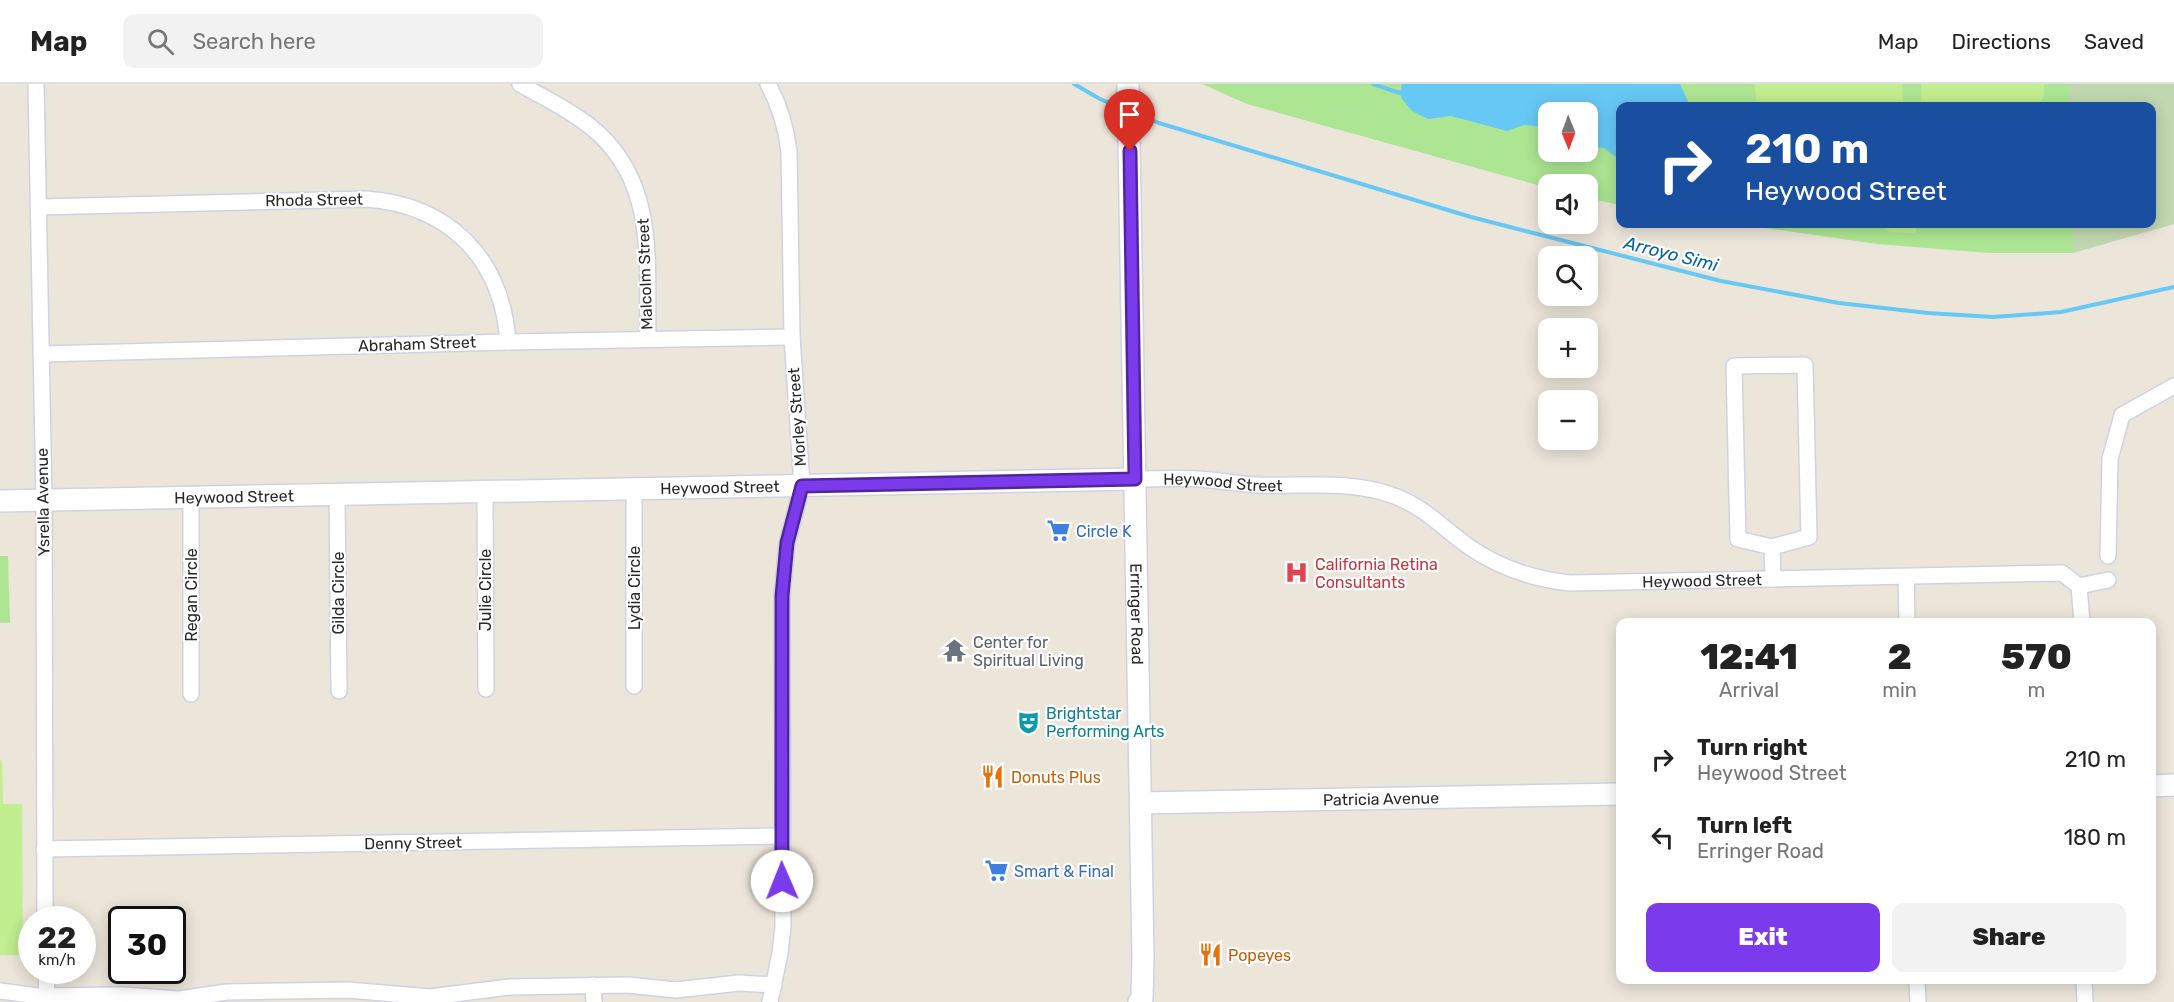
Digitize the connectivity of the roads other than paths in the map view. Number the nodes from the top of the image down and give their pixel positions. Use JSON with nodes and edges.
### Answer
{"nodes":[{"id":1,"x":36,"y":84,"type":"edge"},
{"id":2,"x":520,"y":84,"type":"edge"},
{"id":3,"x":768,"y":84,"type":"edge"},
{"id":4,"x":1128,"y":84,"type":"edge"},
{"id":5,"x":39,"y":207,"type":"junction"},
{"id":6,"x":792,"y":337,"type":"junction"},
{"id":7,"x":648,"y":339,"type":"junction"},
{"id":8,"x":508,"y":342,"type":"junction"},
{"id":9,"x":41,"y":354,"type":"junction"},
{"id":10,"x":2174,"y":386,"type":"edge"},
{"id":11,"x":1135,"y":479,"type":"junction"},
{"id":12,"x":802,"y":486,"type":"junction"},
{"id":13,"x":634,"y":489,"type":"junction"},
{"id":14,"x":485,"y":492,"type":"junction"},
{"id":15,"x":337,"y":495,"type":"junction"},
{"id":16,"x":191,"y":496,"type":"junction"},
{"id":17,"x":44,"y":500,"type":"junction"},
{"id":18,"x":0,"y":501,"type":"edge"},
{"id":19,"x":1772,"y":547,"type":"junction"},
{"id":20,"x":2108,"y":556,"type":"dead end"},
{"id":21,"x":1906,"y":577,"type":"junction"},
{"id":22,"x":1773,"y":579,"type":"junction"},
{"id":23,"x":2108,"y":580,"type":"dead end"},
{"id":24,"x":2079,"y":586,"type":"junction"},
{"id":25,"x":1907,"y":618,"type":"edge"},
{"id":26,"x":2082,"y":618,"type":"edge"},
{"id":27,"x":634,"y":686,"type":"dead end"},
{"id":28,"x":486,"y":689,"type":"dead end"},
{"id":29,"x":339,"y":691,"type":"dead end"},
{"id":30,"x":191,"y":694,"type":"dead end"},
{"id":31,"x":2174,"y":785,"type":"edge"},
{"id":32,"x":2156,"y":786,"type":"edge"},
{"id":33,"x":1616,"y":794,"type":"edge"},
{"id":34,"x":1141,"y":803,"type":"junction"},
{"id":35,"x":782,"y":836,"type":"junction"},
{"id":36,"x":44,"y":849,"type":"junction"},
{"id":37,"x":45,"y":906,"type":"edge"},
{"id":38,"x":47,"y":984,"type":"edge"},
{"id":39,"x":1917,"y":984,"type":"edge"},
{"id":40,"x":2084,"y":984,"type":"edge"},
{"id":41,"x":593,"y":985,"type":"junction"},
{"id":42,"x":774,"y":985,"type":"junction"},
{"id":43,"x":0,"y":992,"type":"edge"},
{"id":44,"x":47,"y":996,"type":"junction"},
{"id":45,"x":264,"y":997,"type":"edge"},
{"id":46,"x":90,"y":999,"type":"edge"},
{"id":47,"x":430,"y":999,"type":"edge"},
{"id":48,"x":1143,"y":1001,"type":"edge"},
{"id":49,"x":594,"y":1002,"type":"edge"},
{"id":50,"x":770,"y":1002,"type":"edge"},
{"id":51,"x":1918,"y":1002,"type":"edge"},
{"id":52,"x":2085,"y":1002,"type":"edge"}],
"edges":[{"from":1,"to":5,"type":"street","name":"Ysrella Avenue"},
{"from":2,"to":7,"type":"street","name":"Malcolm Street"},
{"from":3,"to":6,"type":"street","name":"Morley Street"},
{"from":4,"to":11,"type":"street","name":"Erringer Road"},
{"from":5,"to":8,"type":"street","name":"Rhoda Street"},
{"from":5,"to":9,"type":"street","name":"Ysrella Avenue"},
{"from":6,"to":7,"type":"street","name":"Abraham Street"},
{"from":6,"to":12,"type":"street","name":"Morley Street"},
{"from":7,"to":8,"type":"street","name":"Abraham Street"},
{"from":8,"to":9,"type":"street","name":"Abraham Street"},
{"from":9,"to":17,"type":"street","name":"Ysrella Avenue"},
{"from":10,"to":20,"type":"street"},
{"from":11,"to":12,"type":"street","name":"Heywood Street"},
{"from":11,"to":22,"type":"street","name":"Heywood Street"},
{"from":11,"to":34,"type":"street","name":"Erringer Road"},
{"from":12,"to":13,"type":"street","name":"Heywood Street"},
{"from":12,"to":35,"type":"street","name":"Morley Street"},
{"from":13,"to":14,"type":"street","name":"Heywood Street"},
{"from":13,"to":27,"type":"street","name":"Lydia Circle"},
{"from":14,"to":15,"type":"street","name":"Heywood Street"},
{"from":14,"to":28,"type":"street","name":"Julie Circle"},
{"from":15,"to":16,"type":"street","name":"Heywood Street"},
{"from":15,"to":29,"type":"street","name":"Gilda Circle"},
{"from":16,"to":17,"type":"street","name":"Heywood Street"},
{"from":16,"to":30,"type":"street","name":"Regan Circle"},
{"from":17,"to":18,"type":"street","name":"Heywood Street"},
{"from":17,"to":36,"type":"street","name":"Ysrella Avenue"},
{"from":19,"to":19,"type":"street"},
{"from":19,"to":22,"type":"street"},
{"from":21,"to":22,"type":"street","name":"Heywood Street"},
{"from":21,"to":24,"type":"street","name":"Heywood Street"},
{"from":21,"to":25,"type":"street"},
{"from":23,"to":24,"type":"street"},
{"from":24,"to":26,"type":"street"},
{"from":31,"to":32,"type":"street"},
{"from":33,"to":34,"type":"street","name":"Patricia Avenue"},
{"from":34,"to":48,"type":"street","name":"Erringer Road"},
{"from":35,"to":36,"type":"street","name":"Denny Street"},
{"from":35,"to":42,"type":"street","name":"Morley Street"},
{"from":36,"to":37,"type":"street","name":"Ysrella Avenue"},
{"from":38,"to":44,"type":"street"},
{"from":39,"to":51,"type":"street"},
{"from":40,"to":52,"type":"street"},
{"from":41,"to":42,"type":"street"},
{"from":41,"to":47,"type":"street"},
{"from":41,"to":49,"type":"street"},
{"from":42,"to":50,"type":"street","name":"Morley Street"},
{"from":43,"to":44,"type":"street"},
{"from":44,"to":46,"type":"street"},
{"from":45,"to":46,"type":"street"},
{"from":45,"to":47,"type":"street"}]}
